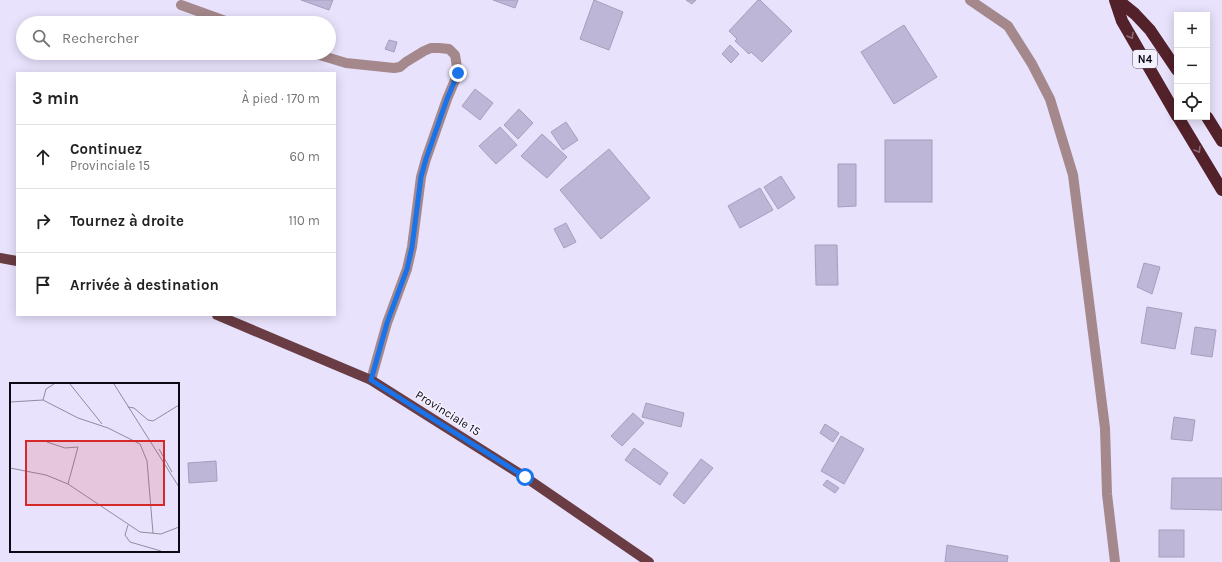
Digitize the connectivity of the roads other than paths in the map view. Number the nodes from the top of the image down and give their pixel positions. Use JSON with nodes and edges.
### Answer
{"nodes":[{"id":1,"x":970,"y":0,"type":"edge"},
{"id":2,"x":1116,"y":0,"type":"edge"},
{"id":3,"x":181,"y":5,"type":"dead end"},
{"id":4,"x":212,"y":16,"type":"edge"},
{"id":5,"x":333,"y":60,"type":"edge"},
{"id":6,"x":1174,"y":66,"type":"edge"},
{"id":7,"x":1174,"y":112,"type":"edge"},
{"id":8,"x":1179,"y":120,"type":"edge"},
{"id":9,"x":1209,"y":120,"type":"edge"},
{"id":10,"x":1222,"y":141,"type":"edge"},
{"id":11,"x":1222,"y":190,"type":"edge"},
{"id":12,"x":0,"y":258,"type":"edge"},
{"id":13,"x":16,"y":261,"type":"edge"},
{"id":14,"x":219,"y":316,"type":"edge"},
{"id":15,"x":371,"y":380,"type":"junction"},
{"id":16,"x":649,"y":562,"type":"edge"},
{"id":17,"x":1115,"y":562,"type":"edge"}],
"edges":[{"from":1,"to":17,"type":"street"},
{"from":2,"to":6,"type":"highway","number":"N4"},
{"from":2,"to":7,"type":"highway","number":"N4","one_way":true},
{"from":3,"to":4,"type":"street"},
{"from":5,"to":15,"type":"street"},
{"from":8,"to":11,"type":"highway","number":"N4","one_way":true},
{"from":9,"to":10,"type":"highway"},
{"from":12,"to":13,"type":"main road"},
{"from":14,"to":15,"type":"main road","name":"Provinciale 15"},
{"from":15,"to":16,"type":"main road","name":"Provinciale 15"}]}
